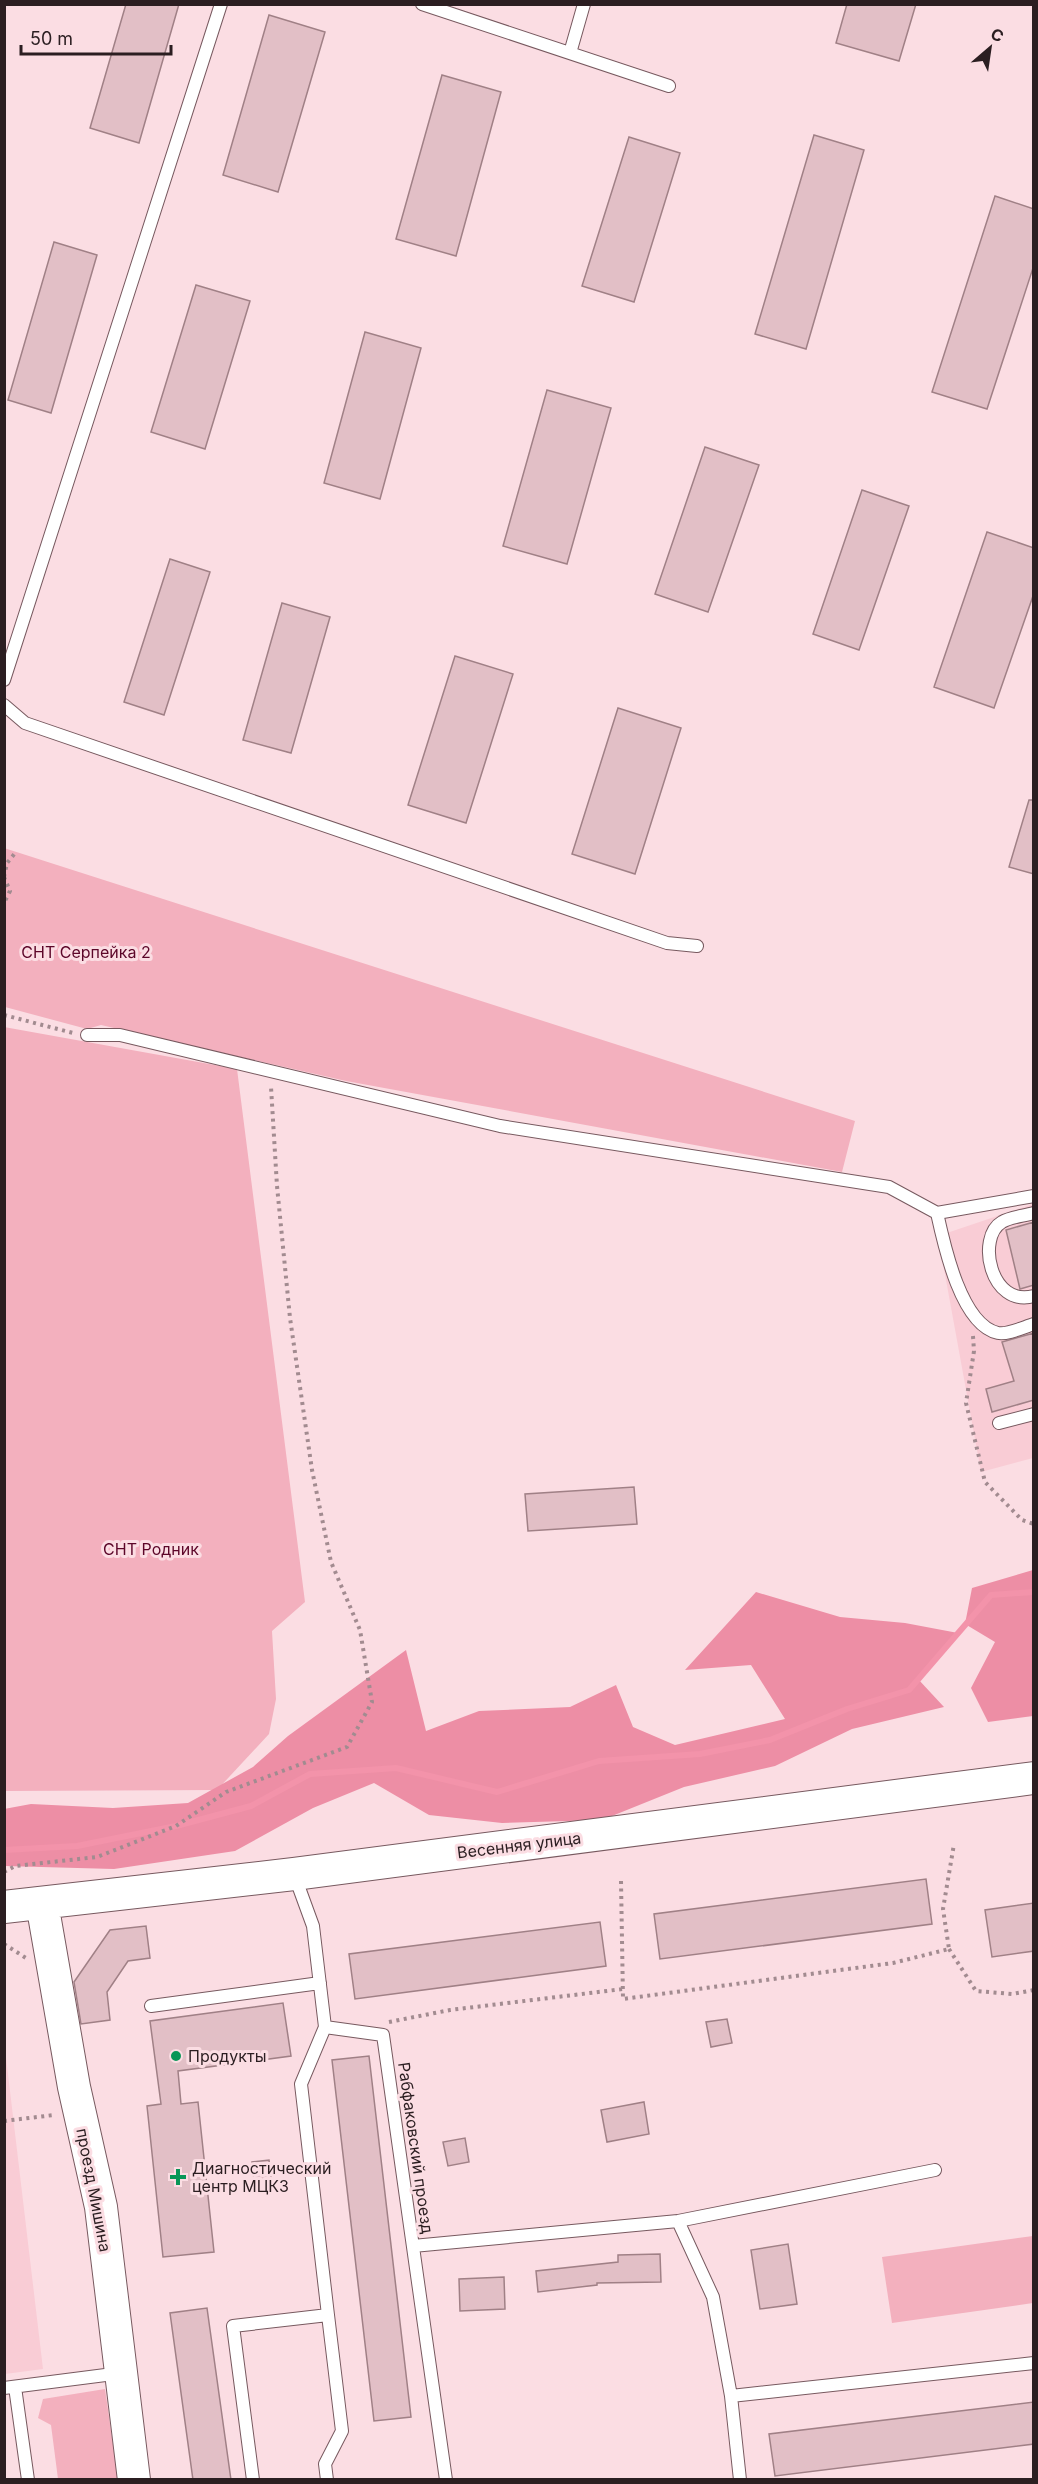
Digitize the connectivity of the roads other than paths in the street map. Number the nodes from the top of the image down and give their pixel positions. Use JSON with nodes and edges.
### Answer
{"nodes":[{"id":1,"x":221,"y":4,"type":"edge"},
{"id":2,"x":422,"y":4,"type":"edge"},
{"id":3,"x":584,"y":4,"type":"edge"},
{"id":4,"x":570,"y":53,"type":"junction"},
{"id":5,"x":669,"y":86,"type":"dead end"},
{"id":6,"x":4,"y":680,"type":"edge"},
{"id":7,"x":4,"y":705,"type":"edge"},
{"id":8,"x":697,"y":946,"type":"dead end"},
{"id":9,"x":87,"y":1035,"type":"road end"},
{"id":10,"x":1034,"y":1196,"type":"edge"},
{"id":11,"x":937,"y":1213,"type":"junction"},
{"id":12,"x":1034,"y":1213,"type":"edge"},
{"id":13,"x":1034,"y":1296,"type":"edge"},
{"id":14,"x":1034,"y":1324,"type":"edge"},
{"id":15,"x":1034,"y":1414,"type":"edge"},
{"id":16,"x":999,"y":1423,"type":"dead end"},
{"id":17,"x":1034,"y":1778,"type":"edge"},
{"id":18,"x":294,"y":1874,"type":"junction"},
{"id":19,"x":42,"y":1903,"type":"junction"},
{"id":20,"x":4,"y":1907,"type":"edge"},
{"id":21,"x":320,"y":1983,"type":"junction"},
{"id":22,"x":151,"y":2006,"type":"dead end"},
{"id":23,"x":325,"y":2027,"type":"junction"},
{"id":24,"x":935,"y":2170,"type":"dead end"},
{"id":25,"x":678,"y":2221,"type":"junction"},
{"id":26,"x":413,"y":2246,"type":"junction"},
{"id":27,"x":328,"y":2315,"type":"junction"},
{"id":28,"x":1034,"y":2363,"type":"edge"},
{"id":29,"x":122,"y":2372,"type":"junction"},
{"id":30,"x":10,"y":2387,"type":"edge"},
{"id":31,"x":731,"y":2396,"type":"junction"},
{"id":32,"x":28,"y":2480,"type":"edge"},
{"id":33,"x":134,"y":2480,"type":"edge"},
{"id":34,"x":253,"y":2480,"type":"edge"},
{"id":35,"x":327,"y":2480,"type":"edge"},
{"id":36,"x":446,"y":2480,"type":"edge"},
{"id":37,"x":740,"y":2480,"type":"edge"}],
"edges":[{"from":1,"to":6,"type":"lane"},
{"from":2,"to":4,"type":"lane"},
{"from":3,"to":4,"type":"lane"},
{"from":4,"to":5,"type":"lane"},
{"from":7,"to":8,"type":"lane"},
{"from":9,"to":11,"type":"lane"},
{"from":10,"to":11,"type":"lane"},
{"from":11,"to":14,"type":"lane"},
{"from":12,"to":13,"type":"lane"},
{"from":15,"to":16,"type":"lane"},
{"from":17,"to":18,"type":"street","name":"Весенняя улица"},
{"from":18,"to":19,"type":"street","name":"Весенняя улица"},
{"from":18,"to":21,"type":"lane"},
{"from":19,"to":20,"type":"street","name":"Весенняя улица"},
{"from":19,"to":29,"type":"street","name":"проезд Мишина"},
{"from":21,"to":22,"type":"lane"},
{"from":21,"to":23,"type":"lane"},
{"from":23,"to":26,"type":"lane","name":"Рабфаковский проезд"},
{"from":23,"to":27,"type":"lane"},
{"from":24,"to":25,"type":"lane"},
{"from":25,"to":26,"type":"lane"},
{"from":25,"to":31,"type":"lane"},
{"from":26,"to":36,"type":"lane","name":"Рабфаковский проезд"},
{"from":27,"to":34,"type":"lane"},
{"from":27,"to":35,"type":"lane"},
{"from":28,"to":31,"type":"lane"},
{"from":29,"to":30,"type":"lane"},
{"from":29,"to":33,"type":"street","name":"проезд Мишина"},
{"from":30,"to":32,"type":"lane"},
{"from":31,"to":37,"type":"lane"}]}
